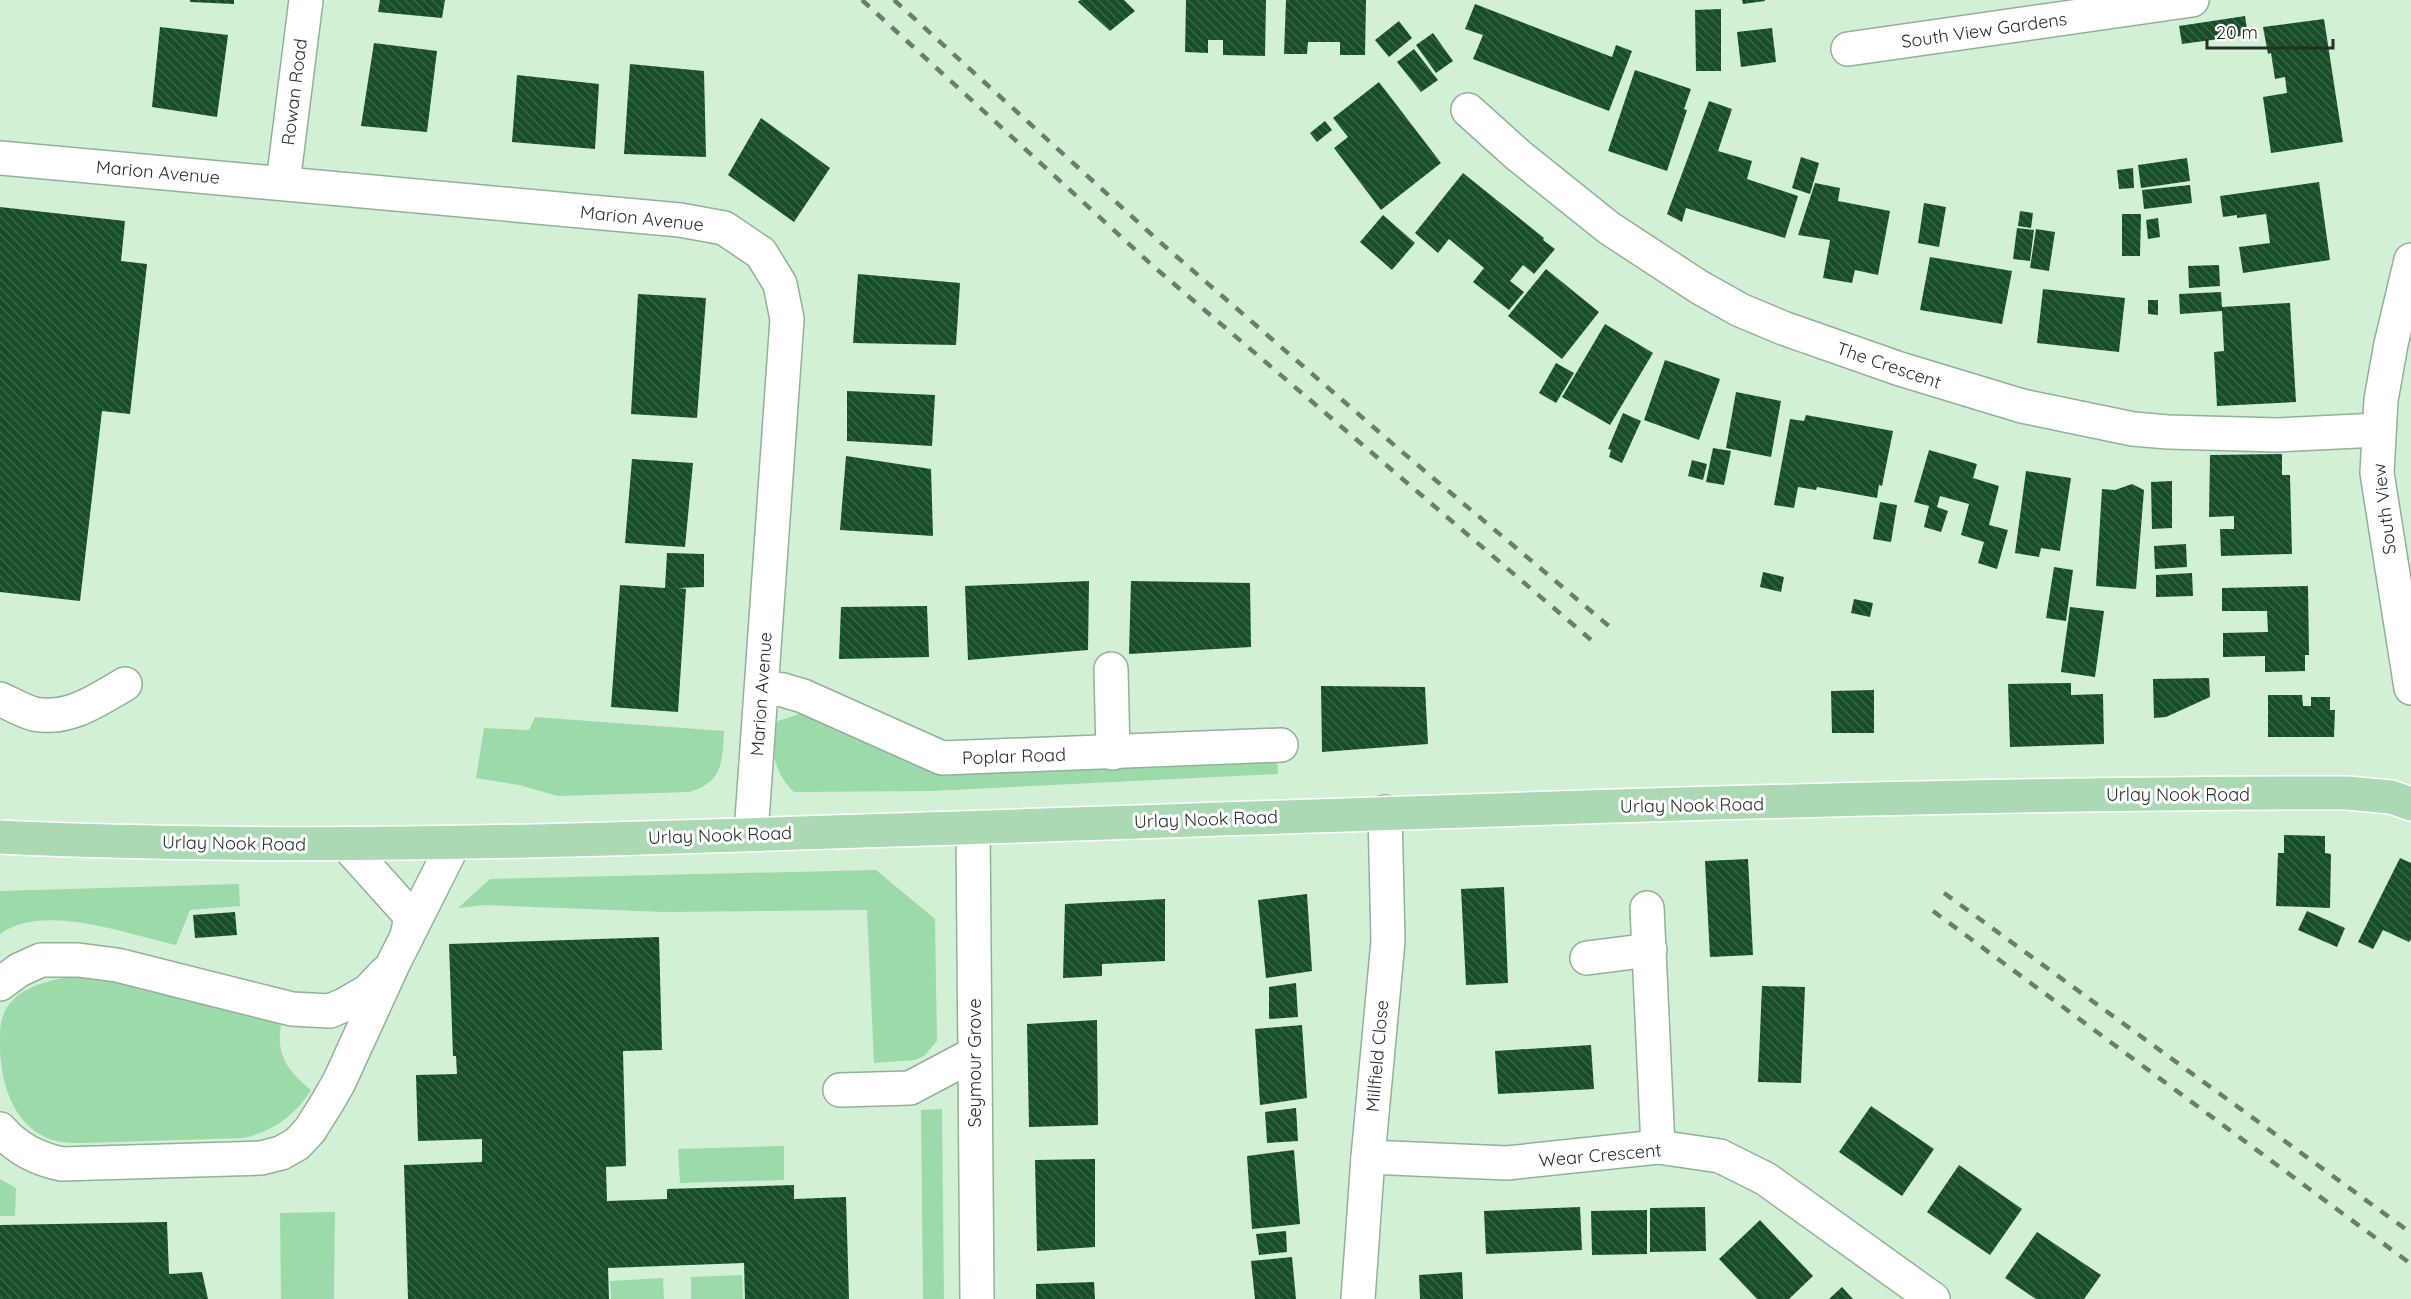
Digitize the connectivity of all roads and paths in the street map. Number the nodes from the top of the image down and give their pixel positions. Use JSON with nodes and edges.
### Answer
{"nodes":[{"id":1,"x":306,"y":0,"type":"edge"},
{"id":2,"x":2192,"y":0,"type":"edge"},
{"id":3,"x":1848,"y":49,"type":"dead end"},
{"id":4,"x":1468,"y":110,"type":"dead end"},
{"id":5,"x":0,"y":158,"type":"edge"},
{"id":6,"x":283,"y":183,"type":"junction"},
{"id":7,"x":2411,"y":260,"type":"edge"},
{"id":8,"x":2378,"y":430,"type":"junction"},
{"id":9,"x":1111,"y":669,"type":"dead end"},
{"id":10,"x":125,"y":684,"type":"dead end"},
{"id":11,"x":762,"y":688,"type":"junction"},
{"id":12,"x":2411,"y":688,"type":"edge"},
{"id":13,"x":0,"y":699,"type":"edge"},
{"id":14,"x":1281,"y":745,"type":"dead end"},
{"id":15,"x":1113,"y":753,"type":"junction"},
{"id":16,"x":2411,"y":804,"type":"edge"},
{"id":17,"x":1385,"y":812,"type":"junction"},
{"id":18,"x":973,"y":828,"type":"junction"},
{"id":19,"x":751,"y":834,"type":"junction"},
{"id":20,"x":0,"y":837,"type":"edge"},
{"id":21,"x":454,"y":843,"type":"junction"},
{"id":22,"x":346,"y":844,"type":"junction"},
{"id":23,"x":1647,"y":908,"type":"dead end"},
{"id":24,"x":401,"y":949,"type":"junction"},
{"id":25,"x":1650,"y":950,"type":"junction"},
{"id":26,"x":1587,"y":958,"type":"dead end"},
{"id":27,"x":0,"y":984,"type":"edge"},
{"id":28,"x":974,"y":1054,"type":"junction"},
{"id":29,"x":840,"y":1090,"type":"dead end"},
{"id":30,"x":0,"y":1129,"type":"edge"},
{"id":31,"x":1658,"y":1147,"type":"junction"},
{"id":32,"x":1368,"y":1157,"type":"junction"},
{"id":33,"x":977,"y":1299,"type":"edge"},
{"id":34,"x":1358,"y":1299,"type":"edge"},
{"id":35,"x":1933,"y":1299,"type":"edge"}],
"edges":[{"from":1,"to":6,"type":"street","name":"Rowan Road"},
{"from":2,"to":3,"type":"street","name":"South View Gardens"},
{"from":4,"to":8,"type":"street","name":"The Crescent"},
{"from":5,"to":6,"type":"street","name":"Marion Avenue"},
{"from":6,"to":11,"type":"street","name":"Marion Avenue"},
{"from":7,"to":8,"type":"street","name":"South View"},
{"from":8,"to":12,"type":"street","name":"South View"},
{"from":9,"to":15,"type":"street"},
{"from":10,"to":13,"type":"street"},
{"from":11,"to":15,"type":"street","name":"Poplar Road"},
{"from":11,"to":19,"type":"street","name":"Marion Avenue"},
{"from":14,"to":15,"type":"street","name":"Poplar Road"},
{"from":16,"to":17,"type":"main road","name":"Urlay Nook Road"},
{"from":17,"to":18,"type":"main road","name":"Urlay Nook Road"},
{"from":17,"to":32,"type":"street","name":"Millfield Close"},
{"from":18,"to":19,"type":"main road","name":"Urlay Nook Road"},
{"from":18,"to":28,"type":"street","name":"Seymour Grove"},
{"from":19,"to":21,"type":"main road","name":"Urlay Nook Road"},
{"from":20,"to":22,"type":"main road","name":"Urlay Nook Road"},
{"from":21,"to":22,"type":"main road","name":"Urlay Nook Road"},
{"from":21,"to":24,"type":"street"},
{"from":22,"to":24,"type":"street"},
{"from":23,"to":25,"type":"street"},
{"from":24,"to":27,"type":"street"},
{"from":24,"to":30,"type":"street"},
{"from":25,"to":26,"type":"street"},
{"from":25,"to":31,"type":"street"},
{"from":28,"to":29,"type":"street"},
{"from":28,"to":33,"type":"street","name":"Seymour Grove"},
{"from":31,"to":32,"type":"street","name":"Wear Crescent"},
{"from":31,"to":35,"type":"street","name":"Wear Crescent"},
{"from":32,"to":34,"type":"street","name":"Millfield Close"}]}
